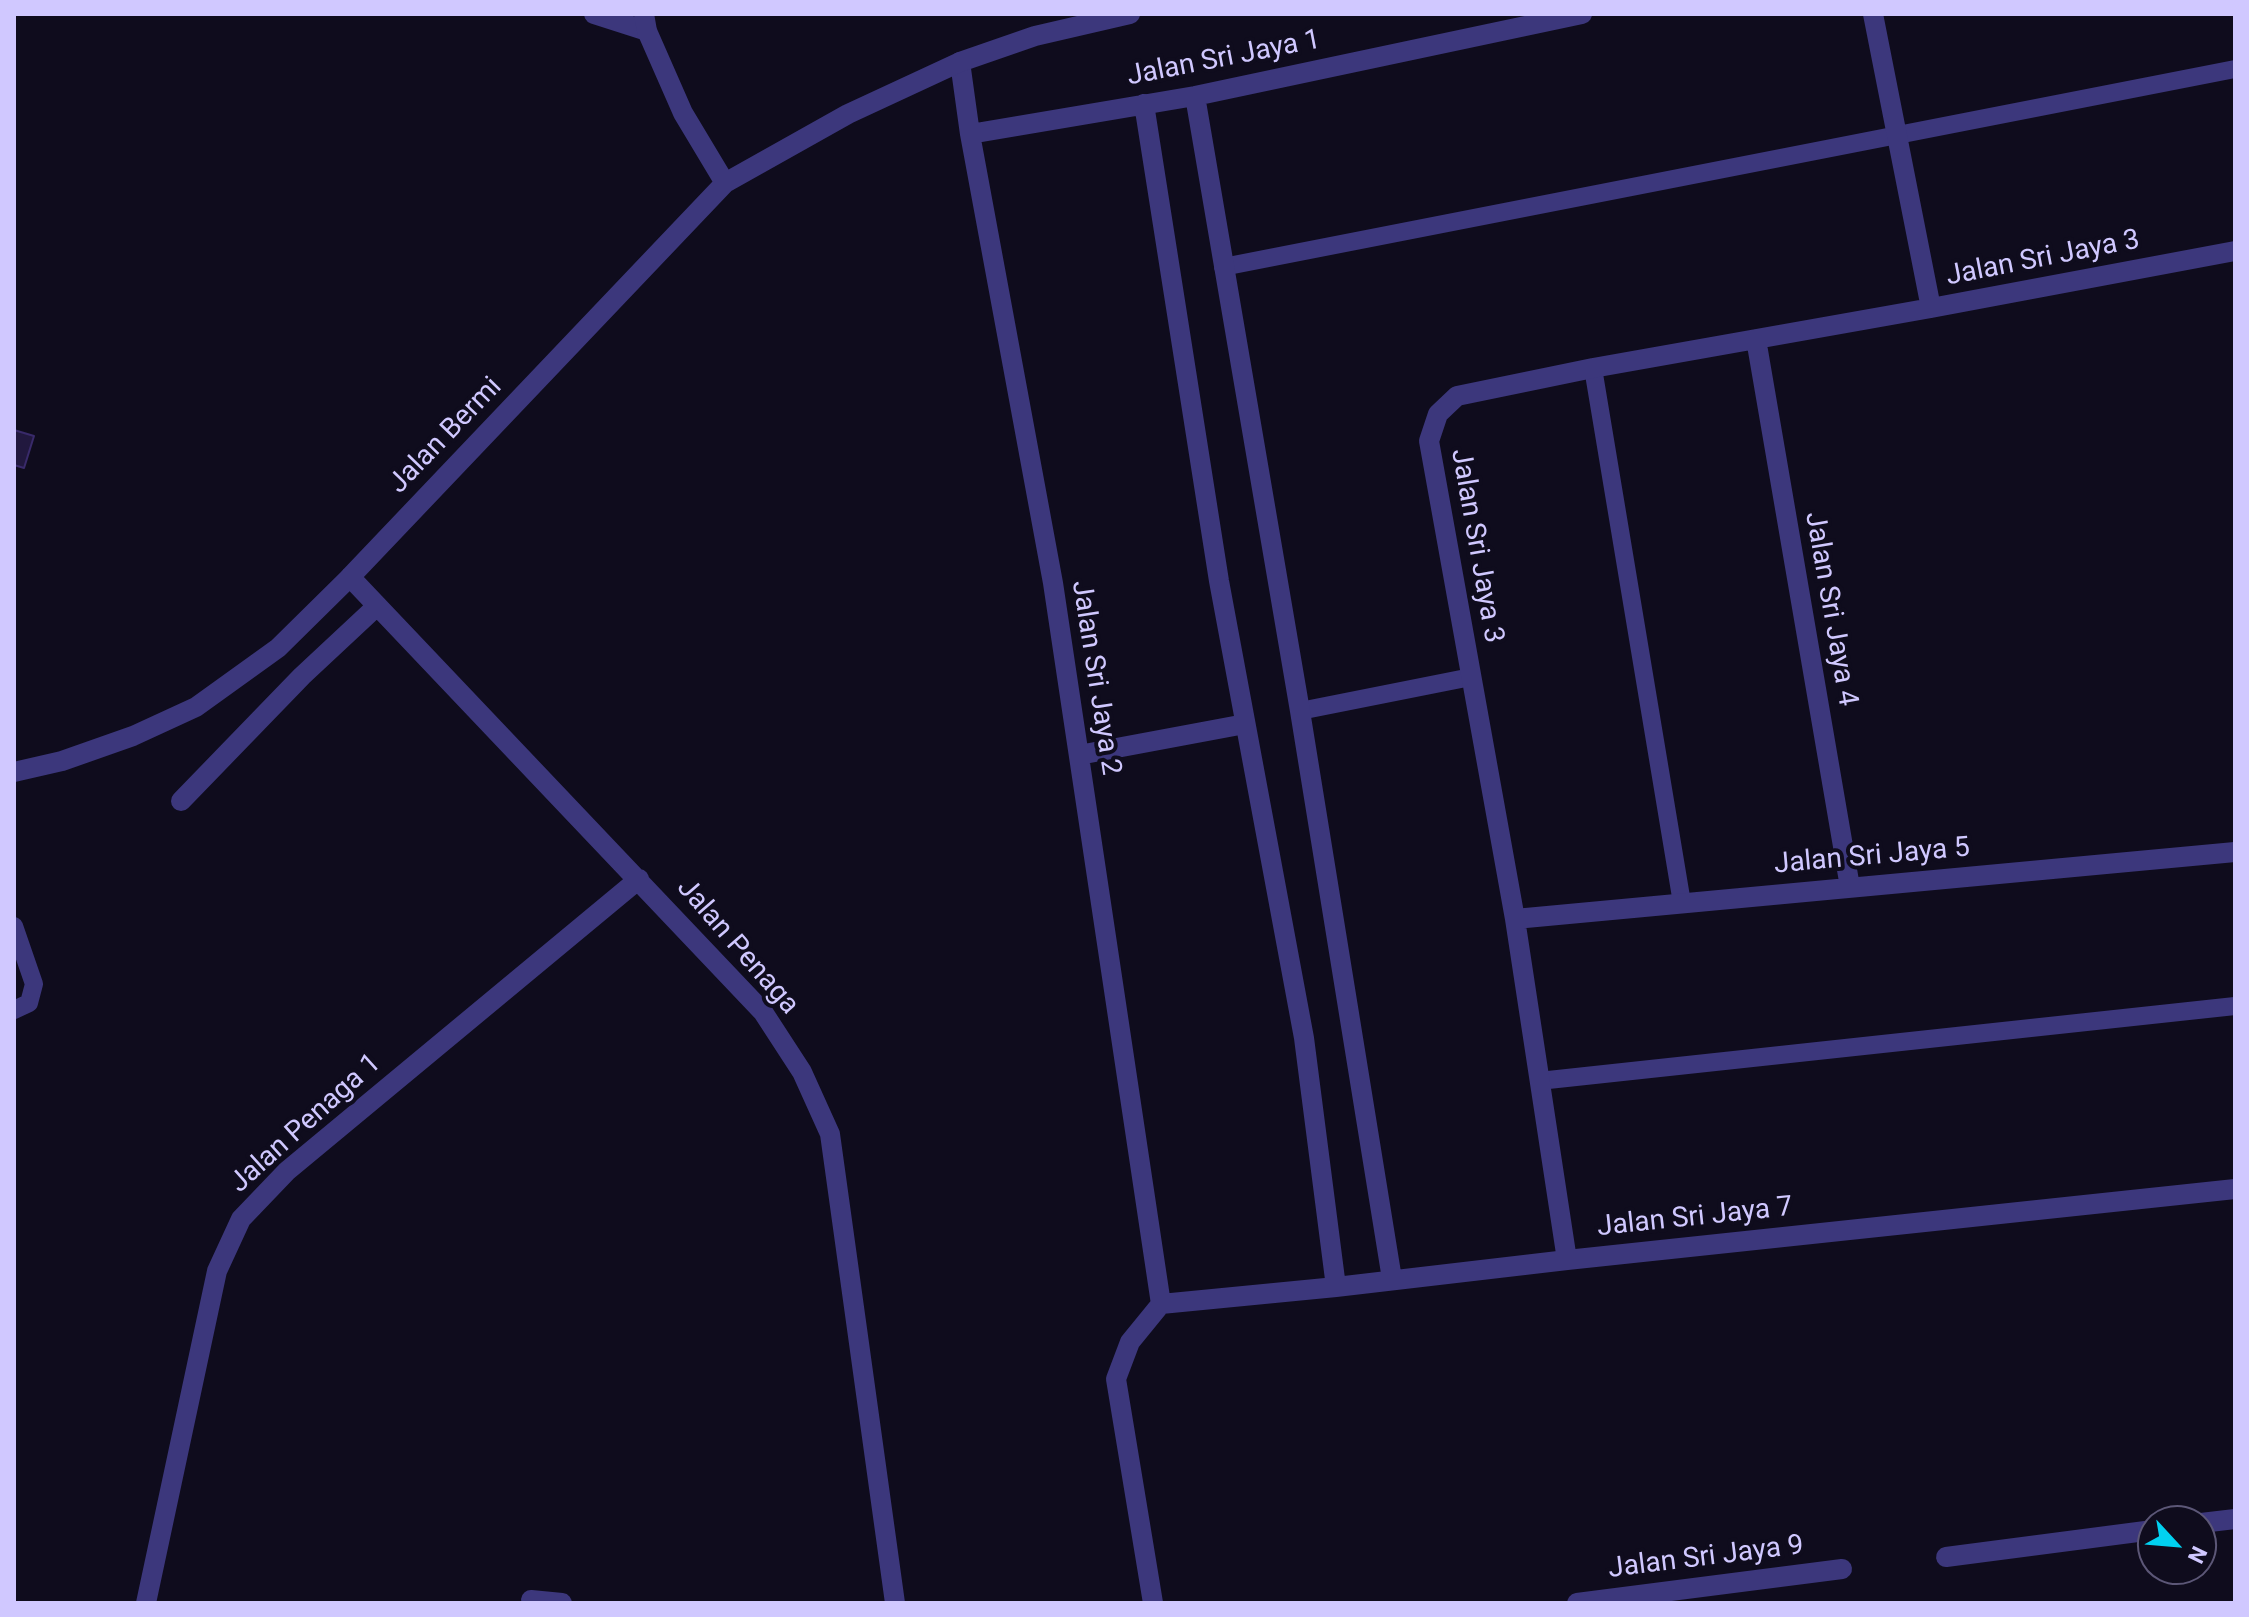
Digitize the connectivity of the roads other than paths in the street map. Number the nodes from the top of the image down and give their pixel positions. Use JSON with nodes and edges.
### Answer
{"nodes":[{"id":1,"x":594,"y":14,"type":"edge"},
{"id":2,"x":1130,"y":14,"type":"edge"},
{"id":3,"x":1582,"y":14,"type":"edge"},
{"id":4,"x":1873,"y":14,"type":"edge"},
{"id":5,"x":645,"y":22,"type":"edge"},
{"id":6,"x":960,"y":62,"type":"junction"},
{"id":7,"x":2235,"y":69,"type":"edge"},
{"id":8,"x":1195,"y":96,"type":"junction"},
{"id":9,"x":1144,"y":104,"type":"junction"},
{"id":10,"x":970,"y":134,"type":"junction"},
{"id":11,"x":1896,"y":135,"type":"junction"},
{"id":12,"x":725,"y":183,"type":"junction"},
{"id":13,"x":2235,"y":251,"type":"edge"},
{"id":14,"x":1223,"y":267,"type":"junction"},
{"id":15,"x":1931,"y":308,"type":"junction"},
{"id":16,"x":1756,"y":339,"type":"junction"},
{"id":17,"x":1593,"y":368,"type":"junction"},
{"id":18,"x":350,"y":577,"type":"junction"},
{"id":19,"x":377,"y":606,"type":"junction"},
{"id":20,"x":1471,"y":677,"type":"junction"},
{"id":21,"x":1300,"y":711,"type":"junction"},
{"id":22,"x":1245,"y":724,"type":"junction"},
{"id":23,"x":1079,"y":755,"type":"junction"},
{"id":24,"x":14,"y":772,"type":"edge"},
{"id":25,"x":181,"y":801,"type":"dead end"},
{"id":26,"x":2235,"y":852,"type":"edge"},
{"id":27,"x":639,"y":879,"type":"junction"},
{"id":28,"x":1850,"y":887,"type":"junction"},
{"id":29,"x":1682,"y":903,"type":"junction"},
{"id":30,"x":1515,"y":919,"type":"junction"},
{"id":31,"x":14,"y":926,"type":"edge"},
{"id":32,"x":2235,"y":1006,"type":"edge"},
{"id":33,"x":14,"y":1010,"type":"edge"},
{"id":34,"x":1539,"y":1081,"type":"junction"},
{"id":35,"x":2235,"y":1189,"type":"edge"},
{"id":36,"x":1567,"y":1260,"type":"junction"},
{"id":37,"x":1392,"y":1279,"type":"junction"},
{"id":38,"x":1336,"y":1287,"type":"junction"},
{"id":39,"x":1161,"y":1304,"type":"junction"},
{"id":40,"x":2137,"y":1532,"type":"edge"},
{"id":41,"x":1946,"y":1557,"type":"dead end"},
{"id":42,"x":1842,"y":1569,"type":"dead end"},
{"id":43,"x":531,"y":1600,"type":"dead end"},
{"id":44,"x":146,"y":1603,"type":"edge"},
{"id":45,"x":562,"y":1603,"type":"edge"},
{"id":46,"x":895,"y":1603,"type":"edge"},
{"id":47,"x":1153,"y":1603,"type":"edge"},
{"id":48,"x":1577,"y":1603,"type":"edge"}],
"edges":[{"from":1,"to":5,"type":"street"},
{"from":2,"to":6,"type":"street","name":"Jalan Bermi"},
{"from":3,"to":8,"type":"street","name":"Jalan Sri Jaya 1"},
{"from":4,"to":11,"type":"street"},
{"from":5,"to":12,"type":"street"},
{"from":6,"to":10,"type":"street","name":"Jalan Sri Jaya 2"},
{"from":6,"to":12,"type":"street","name":"Jalan Bermi"},
{"from":7,"to":11,"type":"lane"},
{"from":8,"to":9,"type":"street","name":"Jalan Sri Jaya 1"},
{"from":8,"to":14,"type":"street"},
{"from":9,"to":10,"type":"street","name":"Jalan Sri Jaya 1"},
{"from":9,"to":22,"type":"street"},
{"from":10,"to":23,"type":"street","name":"Jalan Sri Jaya 2"},
{"from":11,"to":14,"type":"lane"},
{"from":11,"to":15,"type":"street"},
{"from":12,"to":18,"type":"street","name":"Jalan Bermi"},
{"from":13,"to":15,"type":"street","name":"Jalan Sri Jaya 3"},
{"from":14,"to":21,"type":"street"},
{"from":15,"to":16,"type":"street","name":"Jalan Sri Jaya 3"},
{"from":16,"to":17,"type":"street","name":"Jalan Sri Jaya 3"},
{"from":16,"to":28,"type":"street","name":"Jalan Sri Jaya 4"},
{"from":17,"to":20,"type":"street","name":"Jalan Sri Jaya 3"},
{"from":17,"to":29,"type":"lane"},
{"from":18,"to":19,"type":"street","name":"Jalan Penaga"},
{"from":18,"to":24,"type":"street","name":"Jalan Bermi"},
{"from":19,"to":25,"type":"street"},
{"from":19,"to":27,"type":"street","name":"Jalan Penaga"},
{"from":20,"to":21,"type":"lane"},
{"from":20,"to":30,"type":"street","name":"Jalan Sri Jaya 3"},
{"from":21,"to":37,"type":"street"},
{"from":22,"to":23,"type":"street"},
{"from":22,"to":38,"type":"street"},
{"from":23,"to":39,"type":"street","name":"Jalan Sri Jaya 2"},
{"from":26,"to":28,"type":"street","name":"Jalan Sri Jaya 5"},
{"from":27,"to":44,"type":"street","name":"Jalan Penaga 1"},
{"from":27,"to":46,"type":"street","name":"Jalan Penaga"},
{"from":28,"to":29,"type":"street","name":"Jalan Sri Jaya 5"},
{"from":29,"to":30,"type":"street","name":"Jalan Sri Jaya 5"},
{"from":30,"to":34,"type":"street","name":"Jalan Sri Jaya 3"},
{"from":31,"to":33,"type":"lane"},
{"from":32,"to":34,"type":"lane"},
{"from":34,"to":36,"type":"street","name":"Jalan Sri Jaya 3"},
{"from":35,"to":36,"type":"street","name":"Jalan Sri Jaya 7"},
{"from":36,"to":37,"type":"street","name":"Jalan Sri Jaya 7"},
{"from":37,"to":38,"type":"street","name":"Jalan Sri Jaya 7"},
{"from":38,"to":39,"type":"street","name":"Jalan Sri Jaya 7"},
{"from":39,"to":47,"type":"street"},
{"from":40,"to":41,"type":"street"},
{"from":42,"to":48,"type":"street","name":"Jalan Sri Jaya 9"},
{"from":43,"to":45,"type":"street"}]}
